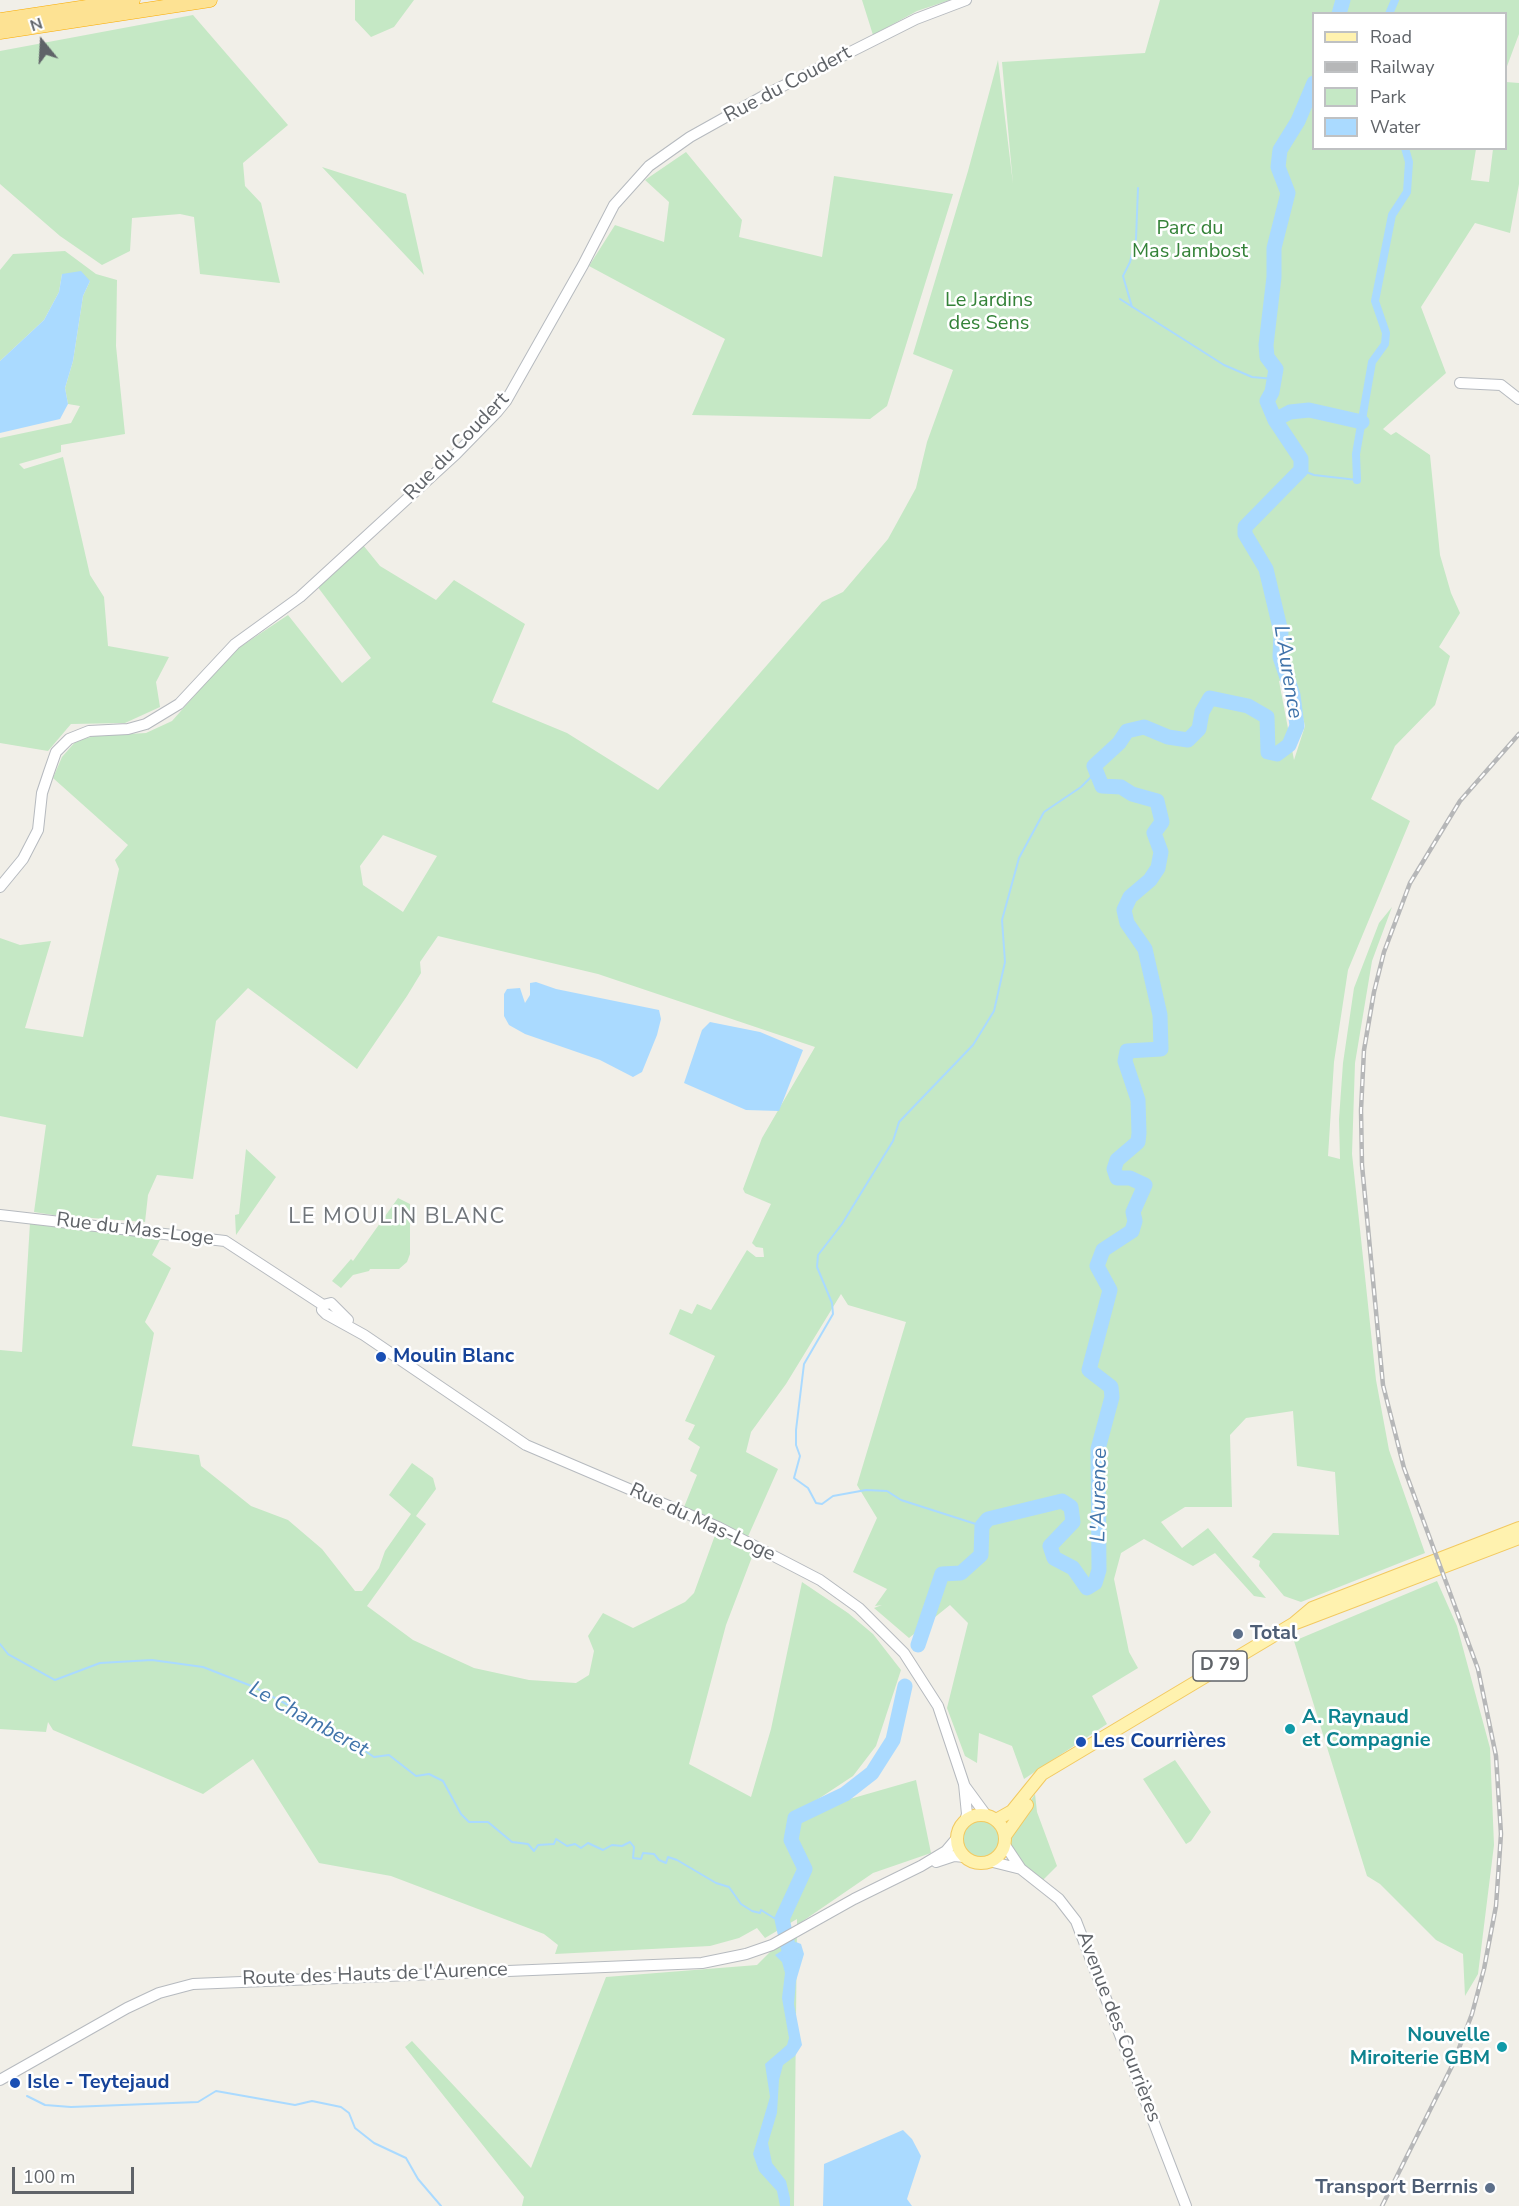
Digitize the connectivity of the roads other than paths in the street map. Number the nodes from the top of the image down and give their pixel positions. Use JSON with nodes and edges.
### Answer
{"nodes":[{"id":1,"x":133,"y":0,"type":"edge"},
{"id":2,"x":210,"y":0,"type":"edge"},
{"id":3,"x":966,"y":0,"type":"edge"},
{"id":4,"x":0,"y":20,"type":"edge"},
{"id":5,"x":0,"y":32,"type":"edge"},
{"id":6,"x":1460,"y":383,"type":"dead end"},
{"id":7,"x":1519,"y":399,"type":"edge"},
{"id":8,"x":0,"y":887,"type":"edge"},
{"id":9,"x":0,"y":1215,"type":"edge"},
{"id":10,"x":1519,"y":1528,"type":"edge"},
{"id":11,"x":1519,"y":1538,"type":"edge"},
{"id":12,"x":1437,"y":1565,"type":"junction"},
{"id":13,"x":1065,"y":1761,"type":"junction"},
{"id":14,"x":964,"y":1784,"type":"junction"},
{"id":15,"x":991,"y":1817,"type":"junction"},
{"id":16,"x":965,"y":1821,"type":"junction"},
{"id":17,"x":957,"y":1838,"type":"junction"},
{"id":18,"x":1005,"y":1841,"type":"junction"},
{"id":19,"x":965,"y":1857,"type":"junction"},
{"id":20,"x":989,"y":1861,"type":"junction"},
{"id":21,"x":921,"y":1866,"type":"junction"},
{"id":22,"x":1021,"y":1869,"type":"junction"},
{"id":23,"x":0,"y":2080,"type":"edge"},
{"id":24,"x":1186,"y":2206,"type":"edge"}],
"edges":[{"from":1,"to":4,"type":"highway"},
{"from":2,"to":5,"type":"highway"},
{"from":3,"to":8,"type":"main road","name":"Rue du Coudert"},
{"from":6,"to":7,"type":"main road"},
{"from":9,"to":14,"type":"main road","name":"Rue du Mas-Loge"},
{"from":10,"to":12,"type":"main road","number":"D 79"},
{"from":11,"to":12,"type":"main road","number":"D 79"},
{"from":12,"to":13,"type":"main road","number":"D 79"},
{"from":13,"to":15,"type":"main road","number":"D 79"},
{"from":13,"to":18,"type":"main road","number":"D 79"},
{"from":14,"to":15,"type":"main road","name":"Rue du Mas-Loge"},
{"from":14,"to":16,"type":"main road","name":"Rue du Mas-Loge"},
{"from":15,"to":16,"type":"main road"},
{"from":15,"to":18,"type":"main road"},
{"from":16,"to":17,"type":"main road"},
{"from":17,"to":19,"type":"main road"},
{"from":17,"to":21,"type":"main road"},
{"from":18,"to":20,"type":"main road"},
{"from":18,"to":22,"type":"main road","name":"Avenue des Courrières"},
{"from":19,"to":20,"type":"main road"},
{"from":19,"to":21,"type":"main road"},
{"from":20,"to":22,"type":"main road","name":"Avenue des Courrières"},
{"from":21,"to":23,"type":"main road","name":"Route des Hauts de l'Aurence"},
{"from":22,"to":24,"type":"main road","name":"Avenue des Courrières"}]}
